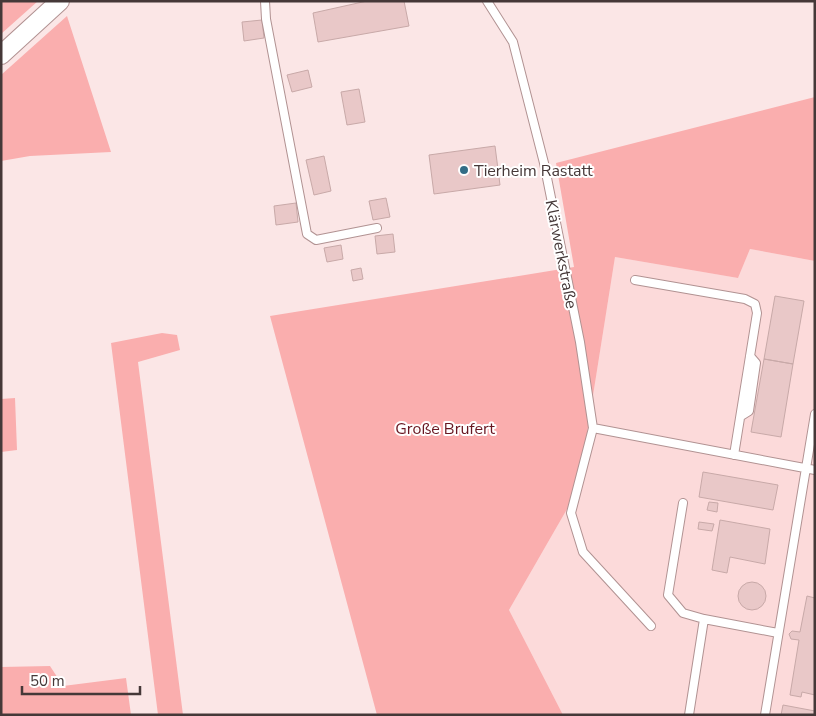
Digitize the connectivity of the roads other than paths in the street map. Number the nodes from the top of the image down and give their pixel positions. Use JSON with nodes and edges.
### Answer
{"nodes":[{"id":1,"x":60,"y":1,"type":"edge"},
{"id":2,"x":265,"y":1,"type":"edge"},
{"id":3,"x":488,"y":1,"type":"edge"},
{"id":4,"x":1,"y":55,"type":"edge"},
{"id":5,"x":377,"y":228,"type":"dead end"},
{"id":6,"x":635,"y":280,"type":"dead end"},
{"id":7,"x":815,"y":414,"type":"edge"},
{"id":8,"x":593,"y":428,"type":"junction"},
{"id":9,"x":734,"y":455,"type":"junction"},
{"id":10,"x":805,"y":468,"type":"junction"},
{"id":11,"x":815,"y":470,"type":"edge"},
{"id":12,"x":683,"y":503,"type":"dead end"},
{"id":13,"x":704,"y":619,"type":"junction"},
{"id":14,"x":651,"y":626,"type":"dead end"},
{"id":15,"x":778,"y":633,"type":"junction"},
{"id":16,"x":689,"y":715,"type":"edge"},
{"id":17,"x":765,"y":715,"type":"edge"}],
"edges":[{"from":1,"to":4,"type":"street"},
{"from":2,"to":5,"type":"lane"},
{"from":3,"to":8,"type":"lane","name":"Klärwerkstraße"},
{"from":6,"to":9,"type":"lane"},
{"from":7,"to":10,"type":"lane"},
{"from":8,"to":9,"type":"lane"},
{"from":8,"to":14,"type":"lane"},
{"from":9,"to":10,"type":"lane"},
{"from":10,"to":11,"type":"lane"},
{"from":10,"to":15,"type":"lane"},
{"from":12,"to":13,"type":"lane"},
{"from":13,"to":15,"type":"lane"},
{"from":13,"to":16,"type":"lane"},
{"from":15,"to":17,"type":"lane"}]}
